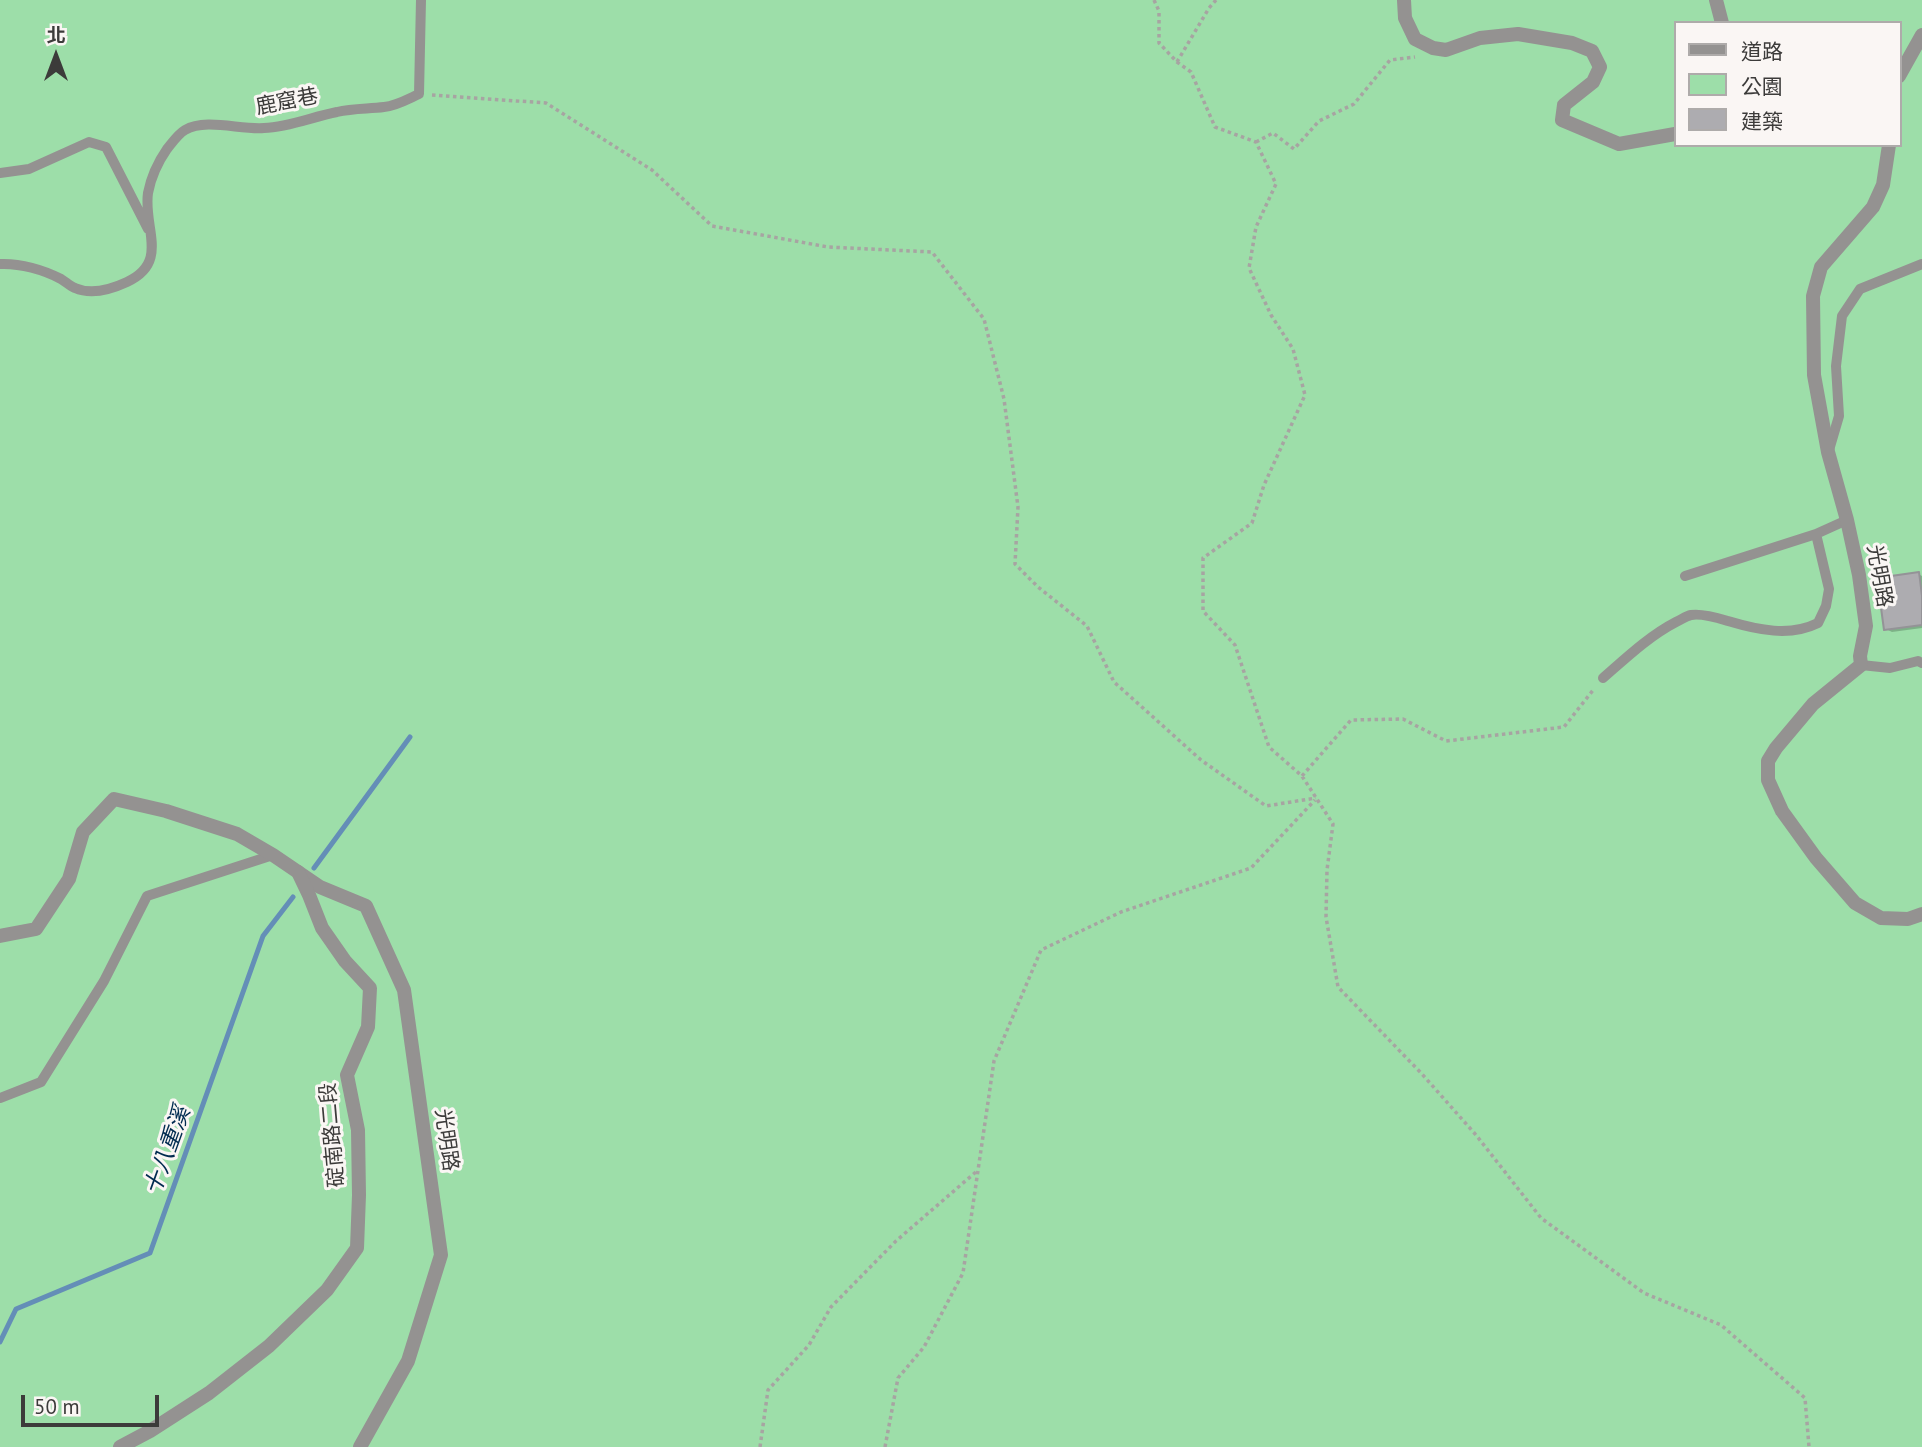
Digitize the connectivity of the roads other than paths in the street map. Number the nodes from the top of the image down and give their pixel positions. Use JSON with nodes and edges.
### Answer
{"nodes":[{"id":1,"x":421,"y":0,"type":"edge"},
{"id":2,"x":1404,"y":0,"type":"edge"},
{"id":3,"x":1716,"y":0,"type":"edge"},
{"id":4,"x":1721,"y":21,"type":"edge"},
{"id":5,"x":1922,"y":35,"type":"edge"},
{"id":6,"x":1901,"y":72,"type":"edge"},
{"id":7,"x":1674,"y":134,"type":"edge"},
{"id":8,"x":1889,"y":147,"type":"edge"},
{"id":9,"x":0,"y":173,"type":"edge"},
{"id":10,"x":153,"y":238,"type":"junction"},
{"id":11,"x":0,"y":264,"type":"edge"},
{"id":12,"x":1922,"y":264,"type":"edge"},
{"id":13,"x":1828,"y":452,"type":"junction"},
{"id":14,"x":1847,"y":520,"type":"junction"},
{"id":15,"x":1816,"y":534,"type":"junction"},
{"id":16,"x":1685,"y":576,"type":"dead end"},
{"id":17,"x":1922,"y":663,"type":"edge"},
{"id":18,"x":1861,"y":665,"type":"junction"},
{"id":19,"x":1603,"y":678,"type":"road end"},
{"id":20,"x":273,"y":855,"type":"junction"},
{"id":21,"x":298,"y":872,"type":"junction"},
{"id":22,"x":1922,"y":914,"type":"edge"},
{"id":23,"x":0,"y":936,"type":"edge"},
{"id":24,"x":0,"y":1098,"type":"edge"},
{"id":25,"x":120,"y":1447,"type":"edge"},
{"id":26,"x":360,"y":1447,"type":"edge"}],
"edges":[{"from":1,"to":10,"type":"lane","name":"鹿窟巷"},
{"from":2,"to":7,"type":"street"},
{"from":3,"to":4,"type":"street"},
{"from":5,"to":6,"type":"street"},
{"from":8,"to":13,"type":"street","name":"光明路"},
{"from":9,"to":10,"type":"lane"},
{"from":10,"to":11,"type":"lane","name":"鹿窟巷"},
{"from":12,"to":13,"type":"lane"},
{"from":13,"to":14,"type":"street","name":"光明路"},
{"from":14,"to":15,"type":"lane"},
{"from":14,"to":18,"type":"street","name":"光明路"},
{"from":15,"to":16,"type":"lane"},
{"from":15,"to":19,"type":"lane"},
{"from":17,"to":18,"type":"lane"},
{"from":18,"to":22,"type":"street"},
{"from":20,"to":21,"type":"street"},
{"from":20,"to":23,"type":"street"},
{"from":20,"to":24,"type":"lane"},
{"from":21,"to":25,"type":"street","name":"碇南路二段"},
{"from":21,"to":26,"type":"street","name":"光明路"}]}
